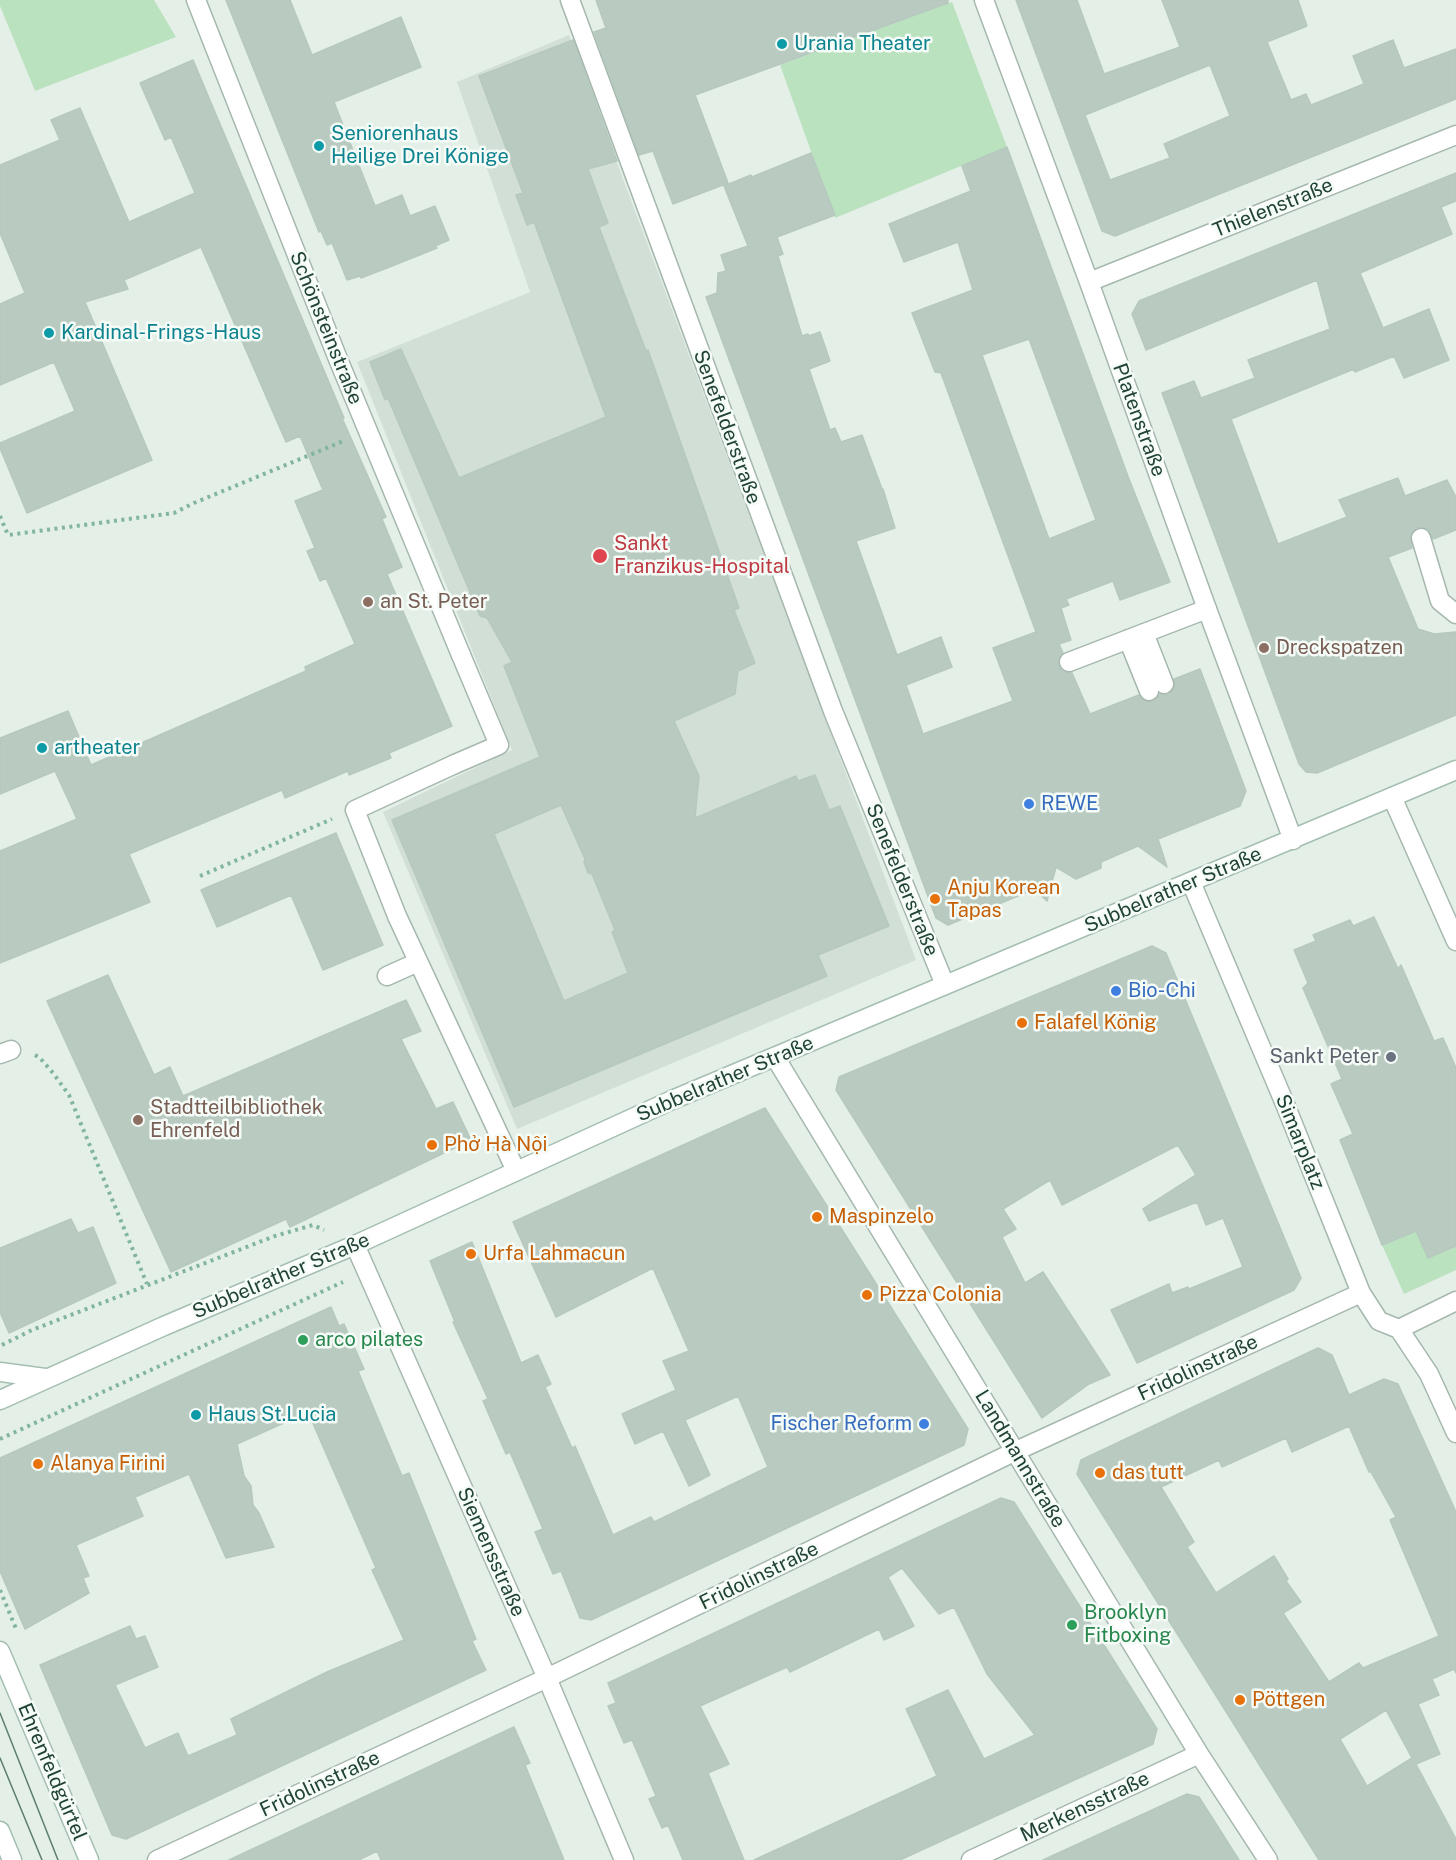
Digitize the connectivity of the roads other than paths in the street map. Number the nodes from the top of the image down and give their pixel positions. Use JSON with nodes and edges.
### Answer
{"nodes":[{"id":1,"x":196,"y":0,"type":"edge"},
{"id":2,"x":570,"y":0,"type":"edge"},
{"id":3,"x":984,"y":0,"type":"edge"},
{"id":4,"x":1456,"y":135,"type":"edge"},
{"id":5,"x":1089,"y":282,"type":"junction"},
{"id":6,"x":1421,"y":538,"type":"dead end"},
{"id":7,"x":1207,"y":609,"type":"junction"},
{"id":8,"x":1456,"y":614,"type":"edge"},
{"id":9,"x":1136,"y":636,"type":"junction"},
{"id":10,"x":1069,"y":662,"type":"dead end"},
{"id":11,"x":1156,"y":687,"type":"dead end"},
{"id":12,"x":1456,"y":770,"type":"edge"},
{"id":13,"x":1392,"y":797,"type":"junction"},
{"id":14,"x":1293,"y":840,"type":"junction"},
{"id":15,"x":1191,"y":882,"type":"junction"},
{"id":16,"x":1456,"y":941,"type":"edge"},
{"id":17,"x":418,"y":962,"type":"junction"},
{"id":18,"x":387,"y":976,"type":"dead end"},
{"id":19,"x":945,"y":985,"type":"junction"},
{"id":20,"x":775,"y":1057,"type":"junction"},
{"id":21,"x":516,"y":1171,"type":"junction"},
{"id":22,"x":355,"y":1245,"type":"junction"},
{"id":23,"x":1361,"y":1293,"type":"junction"},
{"id":24,"x":1456,"y":1301,"type":"edge"},
{"id":25,"x":1400,"y":1329,"type":"junction"},
{"id":26,"x":0,"y":1371,"type":"edge"},
{"id":27,"x":45,"y":1378,"type":"junction"},
{"id":28,"x":0,"y":1400,"type":"edge"},
{"id":29,"x":1456,"y":1433,"type":"edge"},
{"id":30,"x":1016,"y":1451,"type":"junction"},
{"id":31,"x":0,"y":1650,"type":"edge"},
{"id":32,"x":547,"y":1678,"type":"junction"},
{"id":33,"x":1199,"y":1754,"type":"junction"},
{"id":34,"x":0,"y":1831,"type":"edge"},
{"id":35,"x":12,"y":1860,"type":"edge"},
{"id":36,"x":89,"y":1860,"type":"edge"},
{"id":37,"x":157,"y":1860,"type":"edge"},
{"id":38,"x":624,"y":1860,"type":"edge"},
{"id":39,"x":971,"y":1860,"type":"edge"},
{"id":40,"x":1268,"y":1860,"type":"edge"}],
"edges":[{"from":1,"to":17,"type":"street","name":"Schönsteinstraße"},
{"from":2,"to":19,"type":"street","name":"Senefelderstraße"},
{"from":3,"to":5,"type":"street","name":"Platenstraße"},
{"from":4,"to":5,"type":"street","name":"Thielenstraße"},
{"from":5,"to":7,"type":"street","name":"Platenstraße"},
{"from":6,"to":8,"type":"street"},
{"from":7,"to":9,"type":"street"},
{"from":7,"to":14,"type":"street","name":"Platenstraße"},
{"from":9,"to":10,"type":"street"},
{"from":9,"to":11,"type":"street"},
{"from":12,"to":13,"type":"street","name":"Subbelrather Straße"},
{"from":13,"to":14,"type":"street","name":"Subbelrather Straße"},
{"from":13,"to":16,"type":"street"},
{"from":14,"to":15,"type":"street","name":"Subbelrather Straße"},
{"from":15,"to":19,"type":"street","name":"Subbelrather Straße"},
{"from":15,"to":23,"type":"street","name":"Simarplatz"},
{"from":17,"to":18,"type":"street"},
{"from":17,"to":21,"type":"street"},
{"from":19,"to":20,"type":"street","name":"Subbelrather Straße"},
{"from":20,"to":21,"type":"street","name":"Subbelrather Straße"},
{"from":20,"to":30,"type":"street","name":"Landmannstraße"},
{"from":21,"to":22,"type":"street","name":"Subbelrather Straße"},
{"from":22,"to":27,"type":"street","name":"Subbelrather Straße"},
{"from":22,"to":32,"type":"street","name":"Siemensstraße"},
{"from":23,"to":25,"type":"street","name":"Simarplatz"},
{"from":23,"to":30,"type":"street","name":"Fridolinstraße"},
{"from":24,"to":25,"type":"street"},
{"from":25,"to":29,"type":"street"},
{"from":26,"to":27,"type":"street"},
{"from":27,"to":28,"type":"street","name":"Subbelrather Straße"},
{"from":30,"to":32,"type":"street","name":"Fridolinstraße"},
{"from":30,"to":33,"type":"street","name":"Landmannstraße"},
{"from":31,"to":36,"type":"street","name":"Ehrenfeldgürtel"},
{"from":32,"to":37,"type":"street","name":"Fridolinstraße"},
{"from":32,"to":38,"type":"street","name":"Siemensstraße"},
{"from":33,"to":39,"type":"street","name":"Merkensstraße"},
{"from":33,"to":40,"type":"street","name":"Landmannstraße"},
{"from":34,"to":35,"type":"street"}]}
